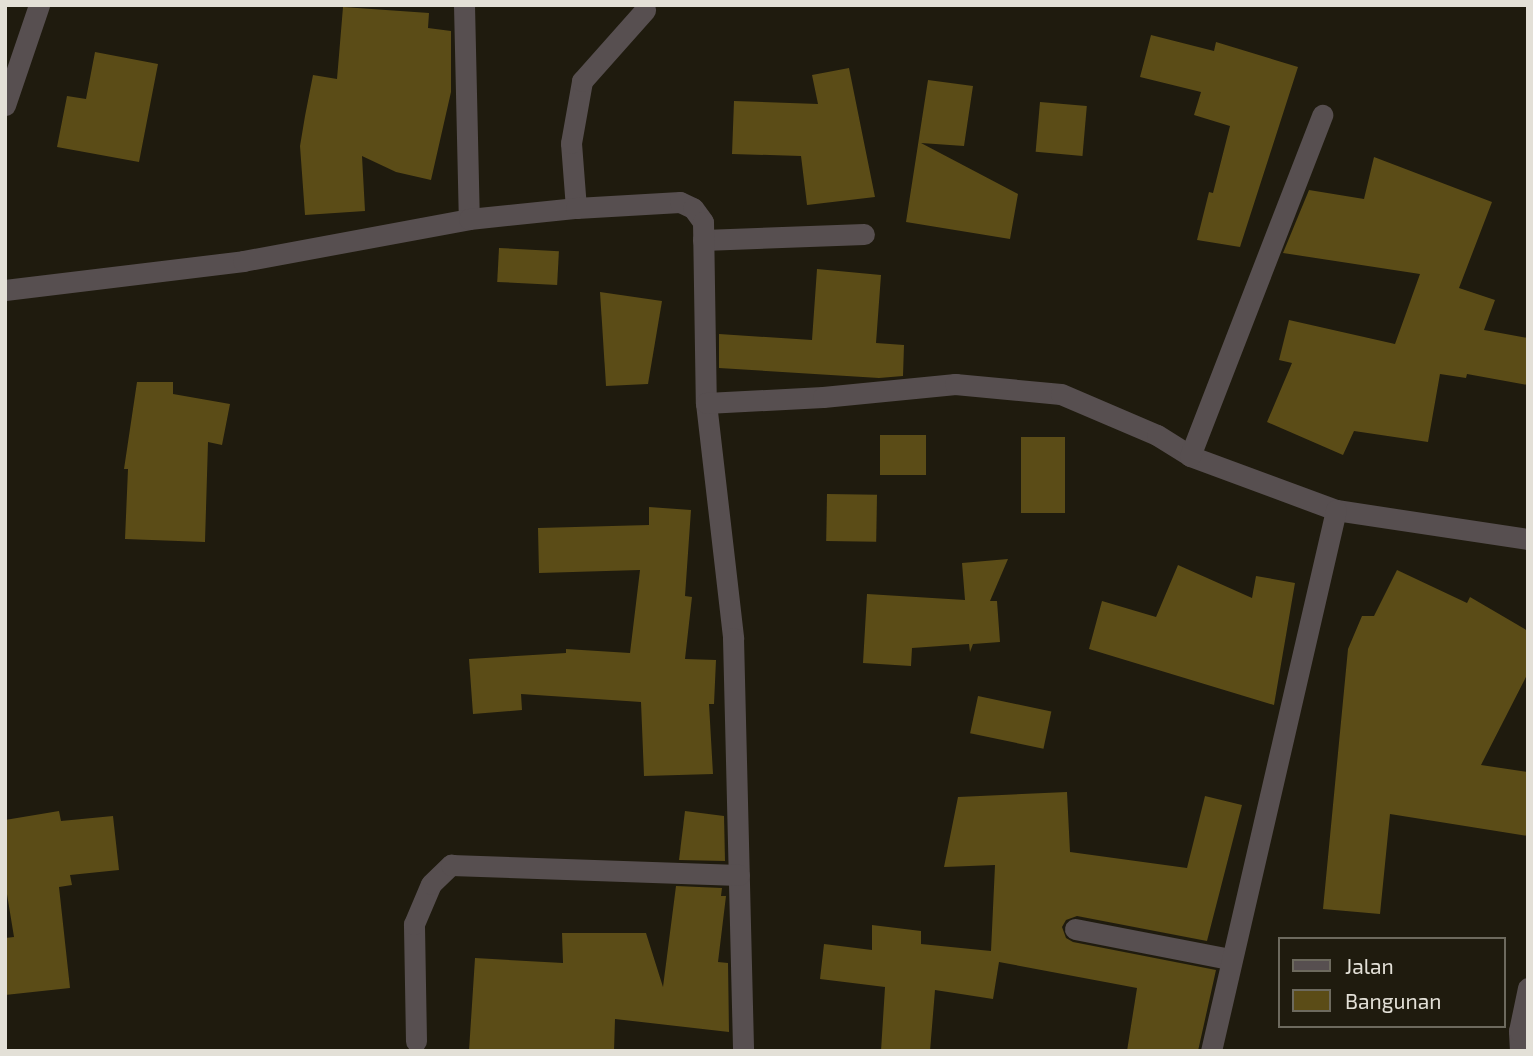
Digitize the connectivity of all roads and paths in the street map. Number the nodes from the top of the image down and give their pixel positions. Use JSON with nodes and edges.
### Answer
{"nodes":[{"id":1,"x":40,"y":5,"type":"edge"},
{"id":2,"x":464,"y":5,"type":"edge"},
{"id":3,"x":645,"y":10,"type":"dead end"},
{"id":4,"x":5,"y":105,"type":"edge"},
{"id":5,"x":1322,"y":116,"type":"dead end"},
{"id":6,"x":576,"y":208,"type":"junction"},
{"id":7,"x":469,"y":219,"type":"junction"},
{"id":8,"x":864,"y":234,"type":"dead end"},
{"id":9,"x":703,"y":240,"type":"junction"},
{"id":10,"x":5,"y":290,"type":"edge"},
{"id":11,"x":706,"y":403,"type":"junction"},
{"id":12,"x":1191,"y":456,"type":"junction"},
{"id":13,"x":1336,"y":510,"type":"junction"},
{"id":14,"x":1528,"y":539,"type":"edge"},
{"id":15,"x":739,"y":875,"type":"junction"},
{"id":16,"x":1075,"y":929,"type":"dead end"},
{"id":17,"x":1230,"y":959,"type":"junction"},
{"id":18,"x":1528,"y":988,"type":"edge"},
{"id":19,"x":416,"y":1041,"type":"dead end"},
{"id":20,"x":743,"y":1051,"type":"edge"},
{"id":21,"x":1211,"y":1051,"type":"edge"},
{"id":22,"x":1520,"y":1051,"type":"edge"}],
"edges":[{"from":1,"to":4,"type":"street"},
{"from":2,"to":7,"type":"street"},
{"from":3,"to":6,"type":"street"},
{"from":5,"to":12,"type":"street"},
{"from":6,"to":7,"type":"street"},
{"from":6,"to":9,"type":"street"},
{"from":7,"to":10,"type":"street"},
{"from":8,"to":9,"type":"street"},
{"from":9,"to":11,"type":"street"},
{"from":11,"to":12,"type":"street"},
{"from":11,"to":15,"type":"street"},
{"from":12,"to":13,"type":"street"},
{"from":13,"to":14,"type":"street"},
{"from":13,"to":17,"type":"street"},
{"from":15,"to":19,"type":"street"},
{"from":15,"to":20,"type":"street"},
{"from":16,"to":17,"type":"street"},
{"from":17,"to":21,"type":"street"},
{"from":18,"to":22,"type":"street"}]}
